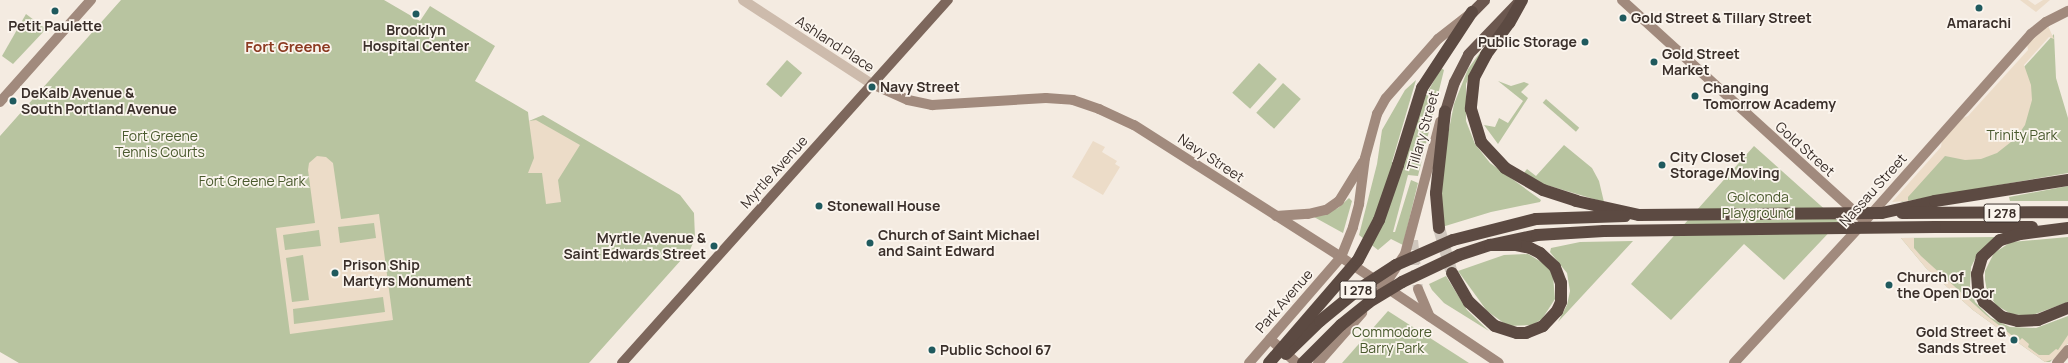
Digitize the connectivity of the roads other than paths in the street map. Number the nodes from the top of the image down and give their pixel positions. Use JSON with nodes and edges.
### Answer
{"nodes":[{"id":1,"x":91,"y":0,"type":"edge"},
{"id":2,"x":743,"y":0,"type":"edge"},
{"id":3,"x":948,"y":0,"type":"edge"},
{"id":4,"x":1484,"y":0,"type":"edge"},
{"id":5,"x":1521,"y":0,"type":"edge"},
{"id":6,"x":1622,"y":0,"type":"edge"},
{"id":7,"x":1472,"y":12,"type":"junction"},
{"id":8,"x":2068,"y":12,"type":"edge"},
{"id":9,"x":872,"y":84,"type":"junction"},
{"id":10,"x":0,"y":102,"type":"edge"},
{"id":11,"x":1445,"y":111,"type":"junction"},
{"id":12,"x":1365,"y":158,"type":"junction"},
{"id":13,"x":2068,"y":180,"type":"edge"},
{"id":14,"x":1935,"y":207,"type":"junction"},
{"id":15,"x":1604,"y":211,"type":"junction"},
{"id":16,"x":2068,"y":212,"type":"edge"},
{"id":17,"x":1276,"y":216,"type":"junction"},
{"id":18,"x":1865,"y":221,"type":"junction"},
{"id":19,"x":1414,"y":227,"type":"junction"},
{"id":20,"x":1439,"y":228,"type":"tunnel mouth"},
{"id":21,"x":2068,"y":228,"type":"edge"},
{"id":22,"x":1413,"y":240,"type":"tunnel mouth"},
{"id":23,"x":1490,"y":245,"type":"junction"},
{"id":24,"x":1341,"y":257,"type":"junction"},
{"id":25,"x":1452,"y":273,"type":"tunnel mouth"},
{"id":26,"x":1384,"y":287,"type":"junction"},
{"id":27,"x":1418,"y":289,"type":"tunnel mouth"},
{"id":28,"x":2068,"y":308,"type":"edge"},
{"id":29,"x":1430,"y":317,"type":"junction"},
{"id":30,"x":1270,"y":339,"type":"junction"},
{"id":31,"x":2068,"y":350,"type":"edge"},
{"id":32,"x":622,"y":363,"type":"edge"},
{"id":33,"x":1249,"y":363,"type":"edge"},
{"id":34,"x":1269,"y":363,"type":"edge"},
{"id":35,"x":1278,"y":363,"type":"edge"},
{"id":36,"x":1296,"y":363,"type":"edge"},
{"id":37,"x":1303,"y":363,"type":"edge"},
{"id":38,"x":1318,"y":363,"type":"edge"},
{"id":39,"x":1499,"y":363,"type":"edge"},
{"id":40,"x":1734,"y":363,"type":"edge"},
{"id":41,"x":2057,"y":363,"type":"edge"}],
"edges":[{"from":1,"to":10,"type":"main road"},
{"from":2,"to":9,"type":"street","name":"Ashland Place"},
{"from":3,"to":9,"type":"main road","name":"Myrtle Avenue"},
{"from":4,"to":7,"type":"highway"},
{"from":5,"to":11,"type":"highway","name":"Tillary Street"},
{"from":5,"to":15,"type":"highway"},
{"from":6,"to":18,"type":"main road","name":"Gold Street"},
{"from":7,"to":12,"type":"main road"},
{"from":7,"to":34,"type":"highway","bridge":true},
{"from":8,"to":18,"type":"main road","name":"Nassau Street"},
{"from":9,"to":17,"type":"main road","name":"Navy Street"},
{"from":9,"to":32,"type":"main road","name":"Myrtle Avenue"},
{"from":11,"to":19,"type":"main road","name":"Tillary Street"},
{"from":11,"to":20,"type":"highway"},
{"from":12,"to":17,"type":"main road"},
{"from":12,"to":24,"type":"main road"},
{"from":13,"to":14,"type":"highway"},
{"from":14,"to":15,"type":"highway","bridge":true},
{"from":14,"to":16,"type":"highway","number":"I 278"},
{"from":15,"to":35,"type":"highway","number":"I 278","bridge":true},
{"from":17,"to":24,"type":"main road","name":"Navy Street"},
{"from":18,"to":40,"type":"main road","name":"Nassau Street"},
{"from":19,"to":22,"type":"main road"},
{"from":19,"to":26,"type":"main road","name":"Tillary Street"},
{"from":21,"to":23,"type":"highway","number":"I 278","bridge":true},
{"from":21,"to":28,"type":"highway"},
{"from":23,"to":25,"type":"highway"},
{"from":23,"to":37,"type":"highway","number":"I 278","bridge":true},
{"from":24,"to":26,"type":"main road","name":"Navy Street"},
{"from":24,"to":30,"type":"main road","name":"Park Avenue"},
{"from":26,"to":29,"type":"main road","name":"Navy Street"},
{"from":26,"to":38,"type":"main road"},
{"from":27,"to":29,"type":"main road"},
{"from":29,"to":39,"type":"main road","name":"Navy Street"},
{"from":30,"to":33,"type":"main road","name":"Park Avenue"},
{"from":30,"to":36,"type":"main road"},
{"from":31,"to":41,"type":"main road"}]}
